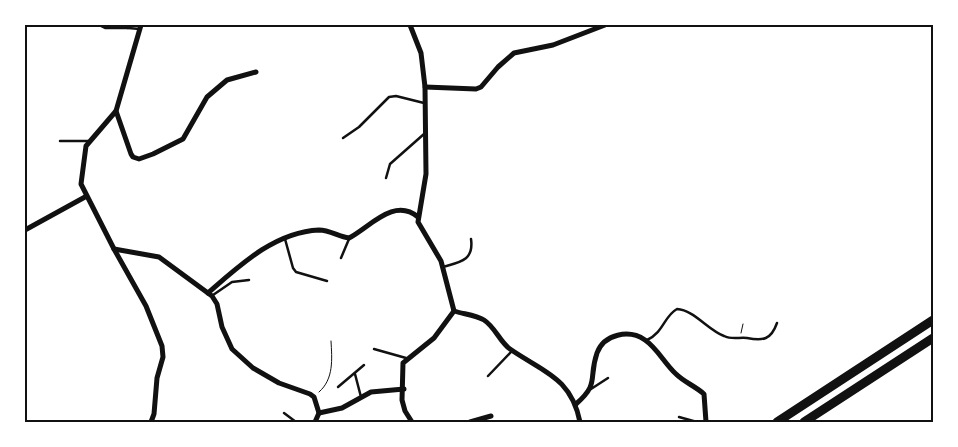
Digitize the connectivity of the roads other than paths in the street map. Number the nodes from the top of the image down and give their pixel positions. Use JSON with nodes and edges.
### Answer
{"nodes":[{"id":1,"x":99,"y":25,"type":"edge"},
{"id":2,"x":410,"y":25,"type":"edge"},
{"id":3,"x":605,"y":25,"type":"edge"},
{"id":4,"x":127,"y":26,"type":"edge"},
{"id":5,"x":140,"y":27,"type":"edge"},
{"id":6,"x":256,"y":72,"type":"dead end"},
{"id":7,"x":425,"y":87,"type":"junction"},
{"id":8,"x":425,"y":104,"type":"junction"},
{"id":9,"x":116,"y":112,"type":"junction"},
{"id":10,"x":425,"y":133,"type":"junction"},
{"id":11,"x":343,"y":138,"type":"dead end"},
{"id":12,"x":60,"y":141,"type":"dead end"},
{"id":13,"x":88,"y":141,"type":"junction"},
{"id":14,"x":386,"y":178,"type":"dead end"},
{"id":15,"x":85,"y":197,"type":"junction"},
{"id":16,"x":418,"y":217,"type":"junction"},
{"id":17,"x":25,"y":230,"type":"edge"},
{"id":18,"x":349,"y":238,"type":"junction"},
{"id":19,"x":285,"y":239,"type":"junction"},
{"id":20,"x":471,"y":239,"type":"dead end"},
{"id":21,"x":114,"y":249,"type":"junction"},
{"id":22,"x":341,"y":258,"type":"dead end"},
{"id":23,"x":443,"y":267,"type":"junction"},
{"id":24,"x":249,"y":280,"type":"dead end"},
{"id":25,"x":327,"y":281,"type":"dead end"},
{"id":26,"x":210,"y":294,"type":"junction"},
{"id":27,"x":454,"y":311,"type":"junction"},
{"id":28,"x":933,"y":320,"type":"edge"},
{"id":29,"x":777,"y":323,"type":"dead end"},
{"id":30,"x":933,"y":338,"type":"edge"},
{"id":31,"x":646,"y":341,"type":"junction"},
{"id":32,"x":374,"y":349,"type":"dead end"},
{"id":33,"x":512,"y":350,"type":"junction"},
{"id":34,"x":406,"y":358,"type":"junction"},
{"id":35,"x":364,"y":365,"type":"dead end"},
{"id":36,"x":355,"y":374,"type":"junction"},
{"id":37,"x":488,"y":376,"type":"dead end"},
{"id":38,"x":608,"y":378,"type":"dead end"},
{"id":39,"x":338,"y":386,"type":"dead end"},
{"id":40,"x":591,"y":389,"type":"junction"},
{"id":41,"x":404,"y":390,"type":"junction"},
{"id":42,"x":361,"y":397,"type":"junction"},
{"id":43,"x":576,"y":404,"type":"junction"},
{"id":44,"x":284,"y":413,"type":"dead end"},
{"id":45,"x":319,"y":413,"type":"junction"},
{"id":46,"x":491,"y":416,"type":"dead end"},
{"id":47,"x":679,"y":417,"type":"dead end"},
{"id":48,"x":150,"y":422,"type":"edge"},
{"id":49,"x":296,"y":422,"type":"edge"},
{"id":50,"x":316,"y":422,"type":"edge"},
{"id":51,"x":412,"y":422,"type":"edge"},
{"id":52,"x":470,"y":422,"type":"edge"},
{"id":53,"x":580,"y":422,"type":"edge"},
{"id":54,"x":697,"y":422,"type":"edge"},
{"id":55,"x":706,"y":422,"type":"edge"},
{"id":56,"x":777,"y":422,"type":"edge"},
{"id":57,"x":804,"y":422,"type":"edge"}],
"edges":[{"from":1,"to":4,"type":"lane"},
{"from":2,"to":7,"type":"street"},
{"from":3,"to":7,"type":"street"},
{"from":4,"to":5,"type":"lane"},
{"from":5,"to":9,"type":"street"},
{"from":6,"to":9,"type":"street"},
{"from":7,"to":8,"type":"street"},
{"from":8,"to":10,"type":"street"},
{"from":8,"to":11,"type":"lane"},
{"from":9,"to":13,"type":"street"},
{"from":10,"to":14,"type":"lane"},
{"from":10,"to":16,"type":"street"},
{"from":12,"to":13,"type":"lane"},
{"from":13,"to":15,"type":"street"},
{"from":15,"to":17,"type":"street"},
{"from":15,"to":21,"type":"street"},
{"from":16,"to":18,"type":"street"},
{"from":16,"to":23,"type":"street"},
{"from":18,"to":19,"type":"street"},
{"from":18,"to":22,"type":"lane"},
{"from":19,"to":25,"type":"lane"},
{"from":19,"to":26,"type":"street"},
{"from":20,"to":23,"type":"lane"},
{"from":21,"to":26,"type":"street"},
{"from":21,"to":48,"type":"street"},
{"from":23,"to":27,"type":"street"},
{"from":24,"to":26,"type":"lane"},
{"from":26,"to":45,"type":"street"},
{"from":27,"to":33,"type":"street"},
{"from":27,"to":34,"type":"street"},
{"from":28,"to":56,"type":"highway"},
{"from":29,"to":31,"type":"lane"},
{"from":30,"to":57,"type":"highway"},
{"from":31,"to":40,"type":"street"},
{"from":31,"to":55,"type":"street"},
{"from":32,"to":34,"type":"lane"},
{"from":33,"to":37,"type":"lane"},
{"from":33,"to":43,"type":"street"},
{"from":34,"to":41,"type":"street"},
{"from":35,"to":36,"type":"lane"},
{"from":36,"to":39,"type":"lane"},
{"from":36,"to":42,"type":"lane"},
{"from":38,"to":40,"type":"lane"},
{"from":40,"to":43,"type":"street"},
{"from":41,"to":42,"type":"street"},
{"from":41,"to":51,"type":"street"},
{"from":42,"to":45,"type":"street"},
{"from":43,"to":53,"type":"street"},
{"from":44,"to":49,"type":"lane"},
{"from":45,"to":50,"type":"street"},
{"from":46,"to":52,"type":"street"},
{"from":47,"to":54,"type":"lane"}]}
